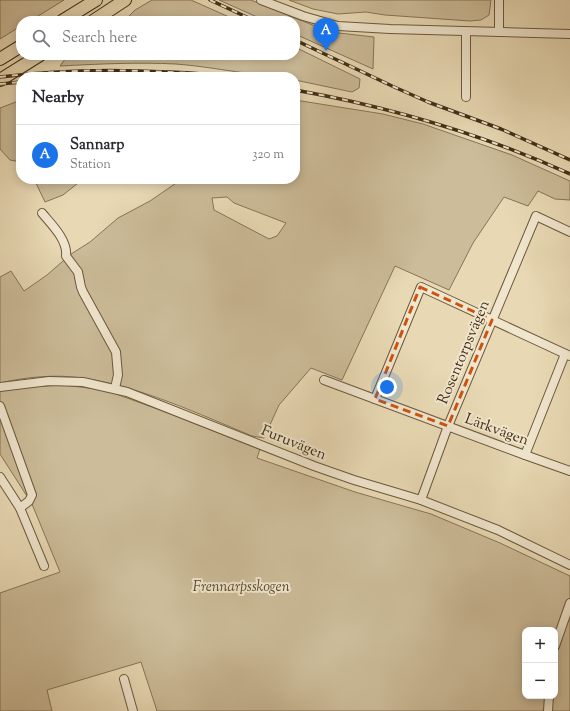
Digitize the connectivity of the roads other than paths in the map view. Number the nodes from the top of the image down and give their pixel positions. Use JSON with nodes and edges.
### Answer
{"nodes":[{"id":1,"x":96,"y":0,"type":"edge"},
{"id":2,"x":125,"y":0,"type":"edge"},
{"id":3,"x":261,"y":0,"type":"edge"},
{"id":4,"x":499,"y":0,"type":"edge"},
{"id":5,"x":70,"y":16,"type":"edge"},
{"id":6,"x":100,"y":16,"type":"edge"},
{"id":7,"x":466,"y":32,"type":"junction"},
{"id":8,"x":499,"y":32,"type":"junction"},
{"id":9,"x":570,"y":34,"type":"edge"},
{"id":10,"x":16,"y":49,"type":"edge"},
{"id":11,"x":0,"y":59,"type":"edge"},
{"id":12,"x":32,"y":60,"type":"edge"},
{"id":13,"x":0,"y":80,"type":"edge"},
{"id":14,"x":466,"y":97,"type":"dead end"},
{"id":15,"x":42,"y":213,"type":"dead end"},
{"id":16,"x":570,"y":232,"type":"edge"},
{"id":17,"x":492,"y":320,"type":"junction"},
{"id":18,"x":568,"y":355,"type":"edge"},
{"id":19,"x":324,"y":380,"type":"dead end"},
{"id":20,"x":0,"y":387,"type":"edge"},
{"id":21,"x":115,"y":388,"type":"junction"},
{"id":22,"x":375,"y":398,"type":"junction"},
{"id":23,"x":0,"y":406,"type":"edge"},
{"id":24,"x":448,"y":426,"type":"junction"},
{"id":25,"x":525,"y":455,"type":"junction"},
{"id":26,"x":570,"y":470,"type":"edge"},
{"id":27,"x":0,"y":477,"type":"edge"},
{"id":28,"x":421,"y":500,"type":"junction"},
{"id":29,"x":20,"y":508,"type":"junction"},
{"id":30,"x":570,"y":565,"type":"edge"},
{"id":31,"x":44,"y":566,"type":"dead end"},
{"id":32,"x":570,"y":603,"type":"edge"},
{"id":33,"x":558,"y":637,"type":"edge"},
{"id":34,"x":124,"y":678,"type":"dead end"},
{"id":35,"x":549,"y":699,"type":"edge"},
{"id":36,"x":133,"y":711,"type":"edge"},
{"id":37,"x":548,"y":711,"type":"edge"}],
"edges":[{"from":1,"to":5,"type":"highway"},
{"from":2,"to":6,"type":"highway"},
{"from":3,"to":7,"type":"street"},
{"from":4,"to":8,"type":"street"},
{"from":7,"to":8,"type":"street"},
{"from":7,"to":14,"type":"street"},
{"from":8,"to":9,"type":"street"},
{"from":10,"to":11,"type":"highway"},
{"from":12,"to":13,"type":"highway"},
{"from":15,"to":21,"type":"street"},
{"from":16,"to":17,"type":"street","name":"Rosentorpsvägen"},
{"from":17,"to":18,"type":"street"},
{"from":17,"to":22,"type":"street"},
{"from":17,"to":24,"type":"street","name":"Rosentorpsvägen"},
{"from":18,"to":25,"type":"street"},
{"from":19,"to":22,"type":"street","name":"Lärkvägen"},
{"from":20,"to":21,"type":"street","name":"Furuvägen"},
{"from":21,"to":28,"type":"street","name":"Furuvägen"},
{"from":22,"to":24,"type":"street","name":"Lärkvägen"},
{"from":23,"to":29,"type":"street"},
{"from":24,"to":25,"type":"street","name":"Lärkvägen"},
{"from":24,"to":28,"type":"street","name":"Rosentorpsvägen"},
{"from":25,"to":26,"type":"street","name":"Lärkvägen"},
{"from":27,"to":29,"type":"street"},
{"from":28,"to":30,"type":"street","name":"Furuvägen"},
{"from":29,"to":31,"type":"street"},
{"from":32,"to":33,"type":"street"},
{"from":34,"to":36,"type":"street"},
{"from":35,"to":37,"type":"street"}]}
